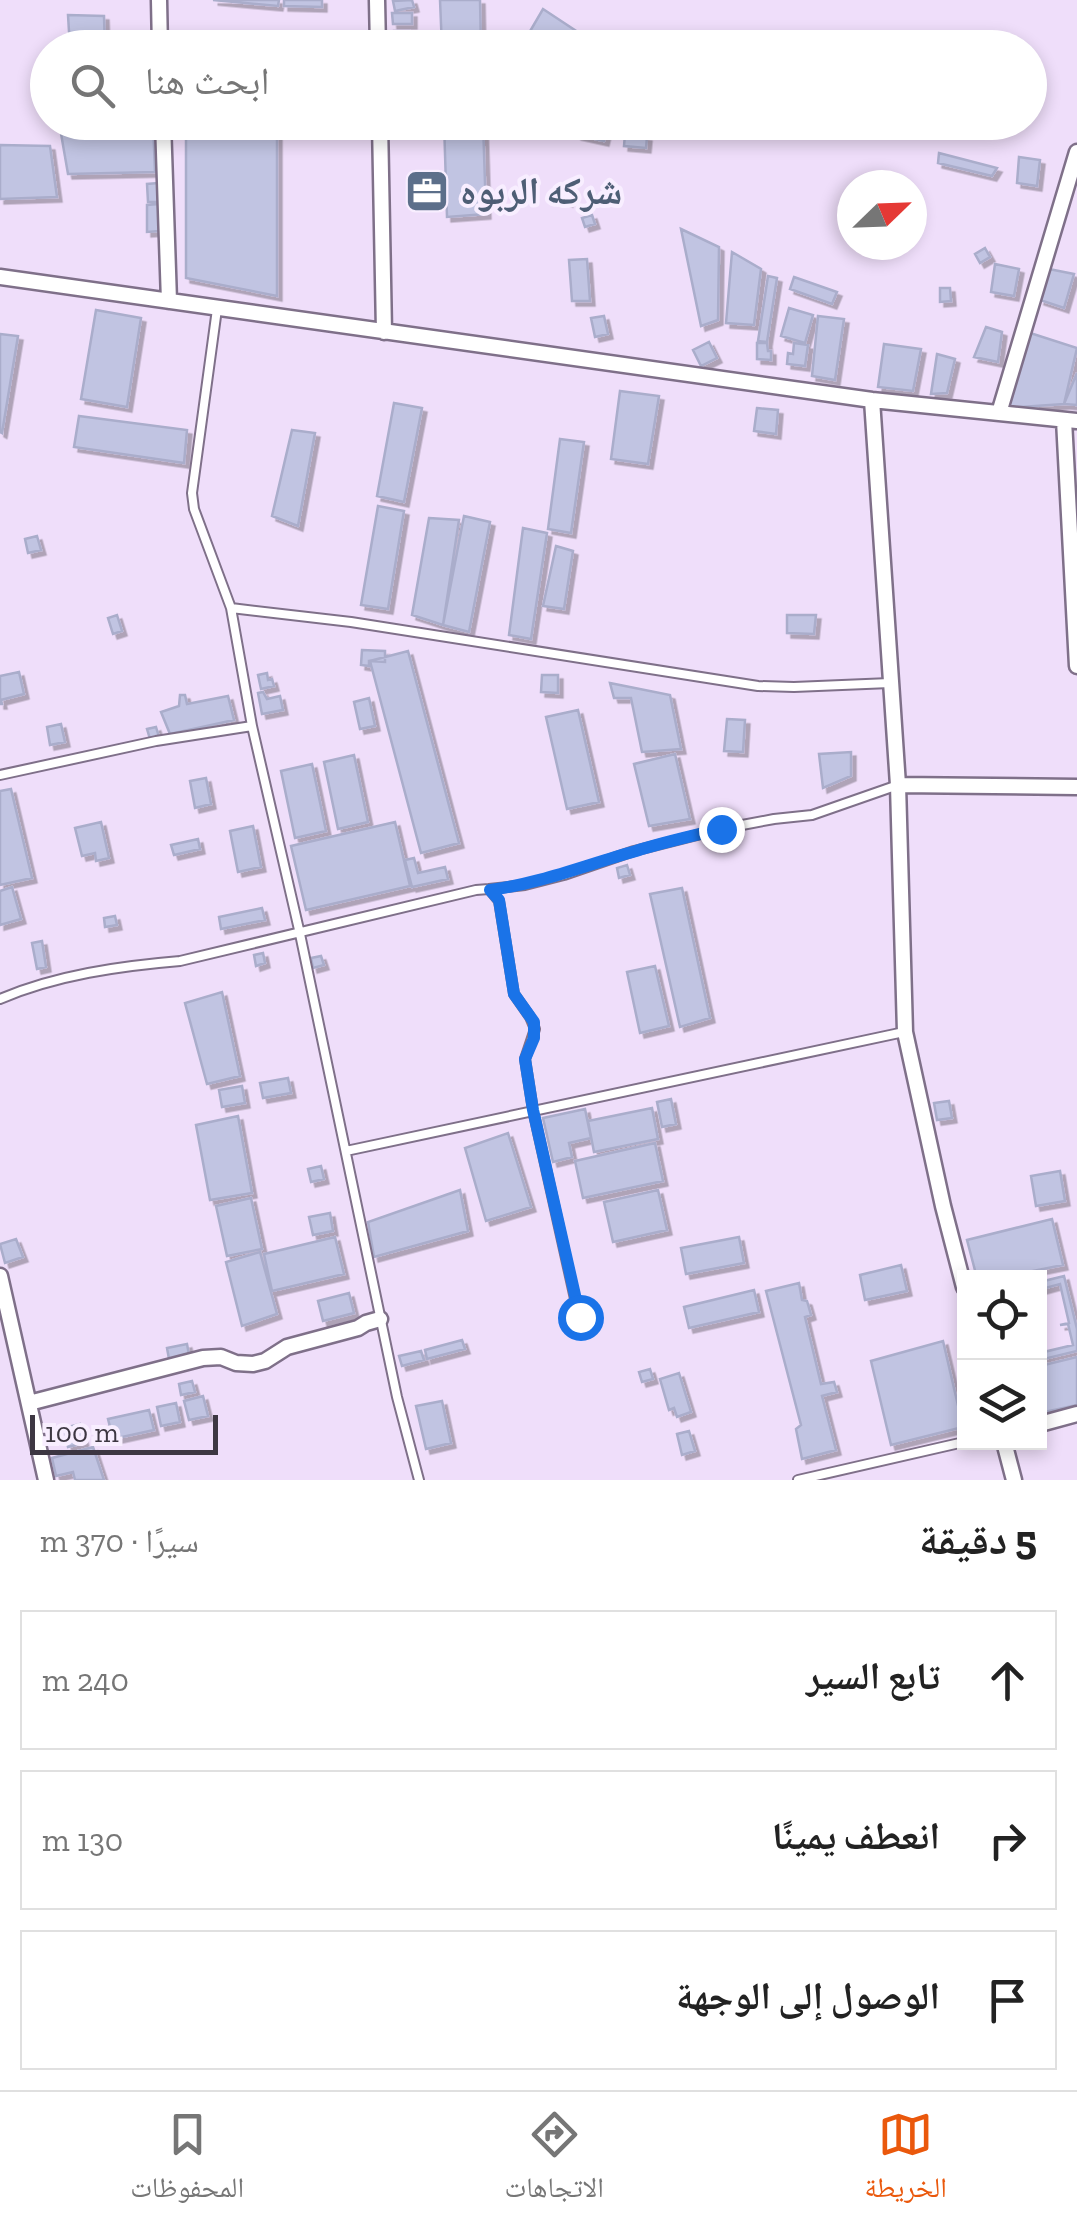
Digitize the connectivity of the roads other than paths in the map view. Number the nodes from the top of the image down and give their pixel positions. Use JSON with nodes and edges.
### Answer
{"nodes":[{"id":1,"x":159,"y":0,"type":"edge"},
{"id":2,"x":377,"y":0,"type":"edge"},
{"id":3,"x":160,"y":30,"type":"edge"},
{"id":4,"x":378,"y":30,"type":"edge"},
{"id":5,"x":164,"y":140,"type":"edge"},
{"id":6,"x":380,"y":140,"type":"edge"},
{"id":7,"x":1077,"y":152,"type":"edge"},
{"id":8,"x":0,"y":277,"type":"edge"},
{"id":9,"x":169,"y":301,"type":"junction"},
{"id":10,"x":217,"y":309,"type":"junction"},
{"id":11,"x":384,"y":332,"type":"junction"},
{"id":12,"x":872,"y":400,"type":"junction"},
{"id":13,"x":999,"y":413,"type":"junction"},
{"id":14,"x":1071,"y":420,"type":"edge"},
{"id":15,"x":230,"y":608,"type":"junction"},
{"id":16,"x":1077,"y":666,"type":"edge"},
{"id":17,"x":891,"y":683,"type":"junction"},
{"id":18,"x":252,"y":726,"type":"junction"},
{"id":19,"x":0,"y":775,"type":"edge"},
{"id":20,"x":898,"y":785,"type":"junction"},
{"id":21,"x":1077,"y":787,"type":"edge"},
{"id":22,"x":490,"y":890,"type":"junction"},
{"id":23,"x":300,"y":934,"type":"junction"},
{"id":24,"x":0,"y":999,"type":"edge"},
{"id":25,"x":905,"y":1032,"type":"junction"},
{"id":26,"x":533,"y":1110,"type":"junction"},
{"id":27,"x":346,"y":1150,"type":"junction"},
{"id":28,"x":960,"y":1270,"type":"edge"},
{"id":29,"x":0,"y":1276,"type":"edge"},
{"id":30,"x":580,"y":1317,"type":"dead end"},
{"id":31,"x":380,"y":1319,"type":"junction"},
{"id":32,"x":29,"y":1403,"type":"junction"},
{"id":33,"x":1077,"y":1414,"type":"edge"},
{"id":34,"x":1047,"y":1422,"type":"edge"},
{"id":35,"x":957,"y":1444,"type":"edge"},
{"id":36,"x":1006,"y":1450,"type":"edge"},
{"id":37,"x":46,"y":1480,"type":"edge"},
{"id":38,"x":419,"y":1480,"type":"edge"},
{"id":39,"x":798,"y":1480,"type":"edge"},
{"id":40,"x":1014,"y":1480,"type":"edge"}],
"edges":[{"from":1,"to":3,"type":"street"},
{"from":2,"to":4,"type":"street"},
{"from":5,"to":9,"type":"street"},
{"from":6,"to":11,"type":"street"},
{"from":7,"to":13,"type":"street"},
{"from":8,"to":9,"type":"street"},
{"from":9,"to":10,"type":"street"},
{"from":10,"to":11,"type":"street"},
{"from":10,"to":15,"type":"lane"},
{"from":11,"to":12,"type":"street"},
{"from":12,"to":13,"type":"street"},
{"from":12,"to":17,"type":"street"},
{"from":13,"to":14,"type":"street"},
{"from":14,"to":16,"type":"street"},
{"from":15,"to":17,"type":"lane"},
{"from":15,"to":18,"type":"lane"},
{"from":17,"to":20,"type":"street"},
{"from":18,"to":19,"type":"lane"},
{"from":18,"to":23,"type":"lane"},
{"from":20,"to":21,"type":"street"},
{"from":20,"to":22,"type":"lane"},
{"from":20,"to":25,"type":"street"},
{"from":22,"to":23,"type":"lane"},
{"from":22,"to":26,"type":"lane"},
{"from":23,"to":24,"type":"lane"},
{"from":23,"to":27,"type":"lane"},
{"from":25,"to":26,"type":"lane"},
{"from":25,"to":28,"type":"street"},
{"from":26,"to":27,"type":"lane"},
{"from":26,"to":30,"type":"lane"},
{"from":27,"to":31,"type":"lane"},
{"from":29,"to":32,"type":"street"},
{"from":31,"to":32,"type":"street"},
{"from":31,"to":38,"type":"lane"},
{"from":32,"to":37,"type":"street"},
{"from":33,"to":34,"type":"street"},
{"from":35,"to":39,"type":"lane"},
{"from":36,"to":40,"type":"street"}]}
